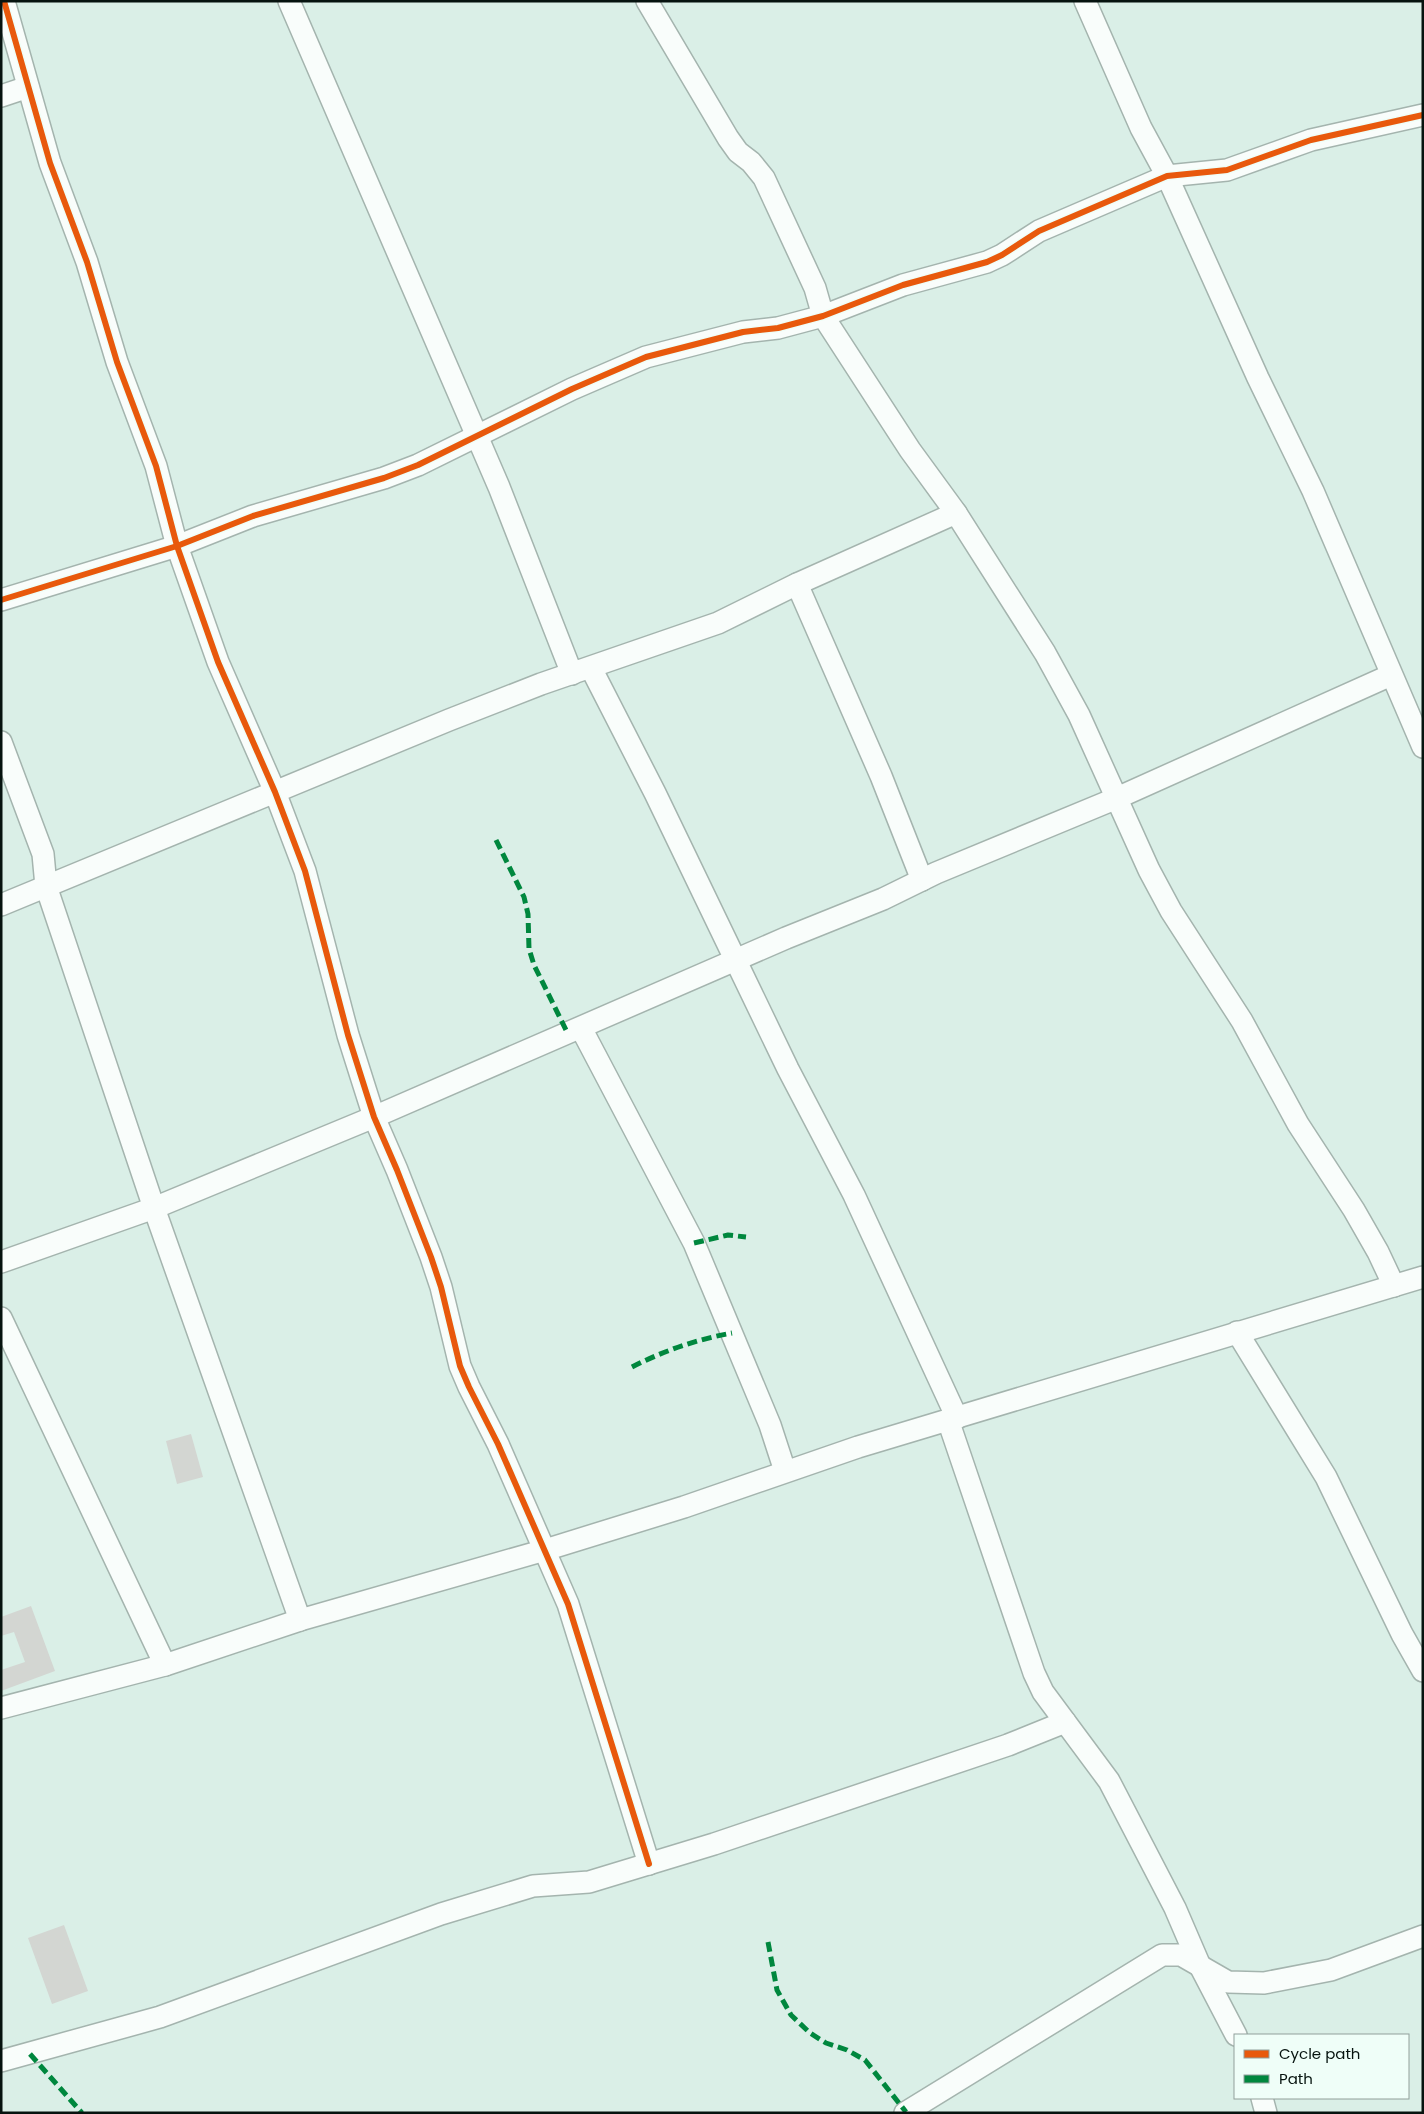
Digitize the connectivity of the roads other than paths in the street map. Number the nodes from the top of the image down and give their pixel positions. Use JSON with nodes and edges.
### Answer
{"nodes":[{"id":1,"x":4,"y":1,"type":"edge"},
{"id":2,"x":289,"y":1,"type":"edge"},
{"id":3,"x":647,"y":1,"type":"edge"},
{"id":4,"x":1085,"y":1,"type":"edge"},
{"id":5,"x":28,"y":88,"type":"junction"},
{"id":6,"x":1,"y":96,"type":"edge"},
{"id":7,"x":1423,"y":115,"type":"edge"},
{"id":8,"x":1167,"y":176,"type":"junction"},
{"id":9,"x":823,"y":316,"type":"junction"},
{"id":10,"x":477,"y":435,"type":"junction"},
{"id":11,"x":956,"y":513,"type":"junction"},
{"id":12,"x":177,"y":546,"type":"junction"},
{"id":13,"x":797,"y":584,"type":"junction"},
{"id":14,"x":1,"y":600,"type":"edge"},
{"id":15,"x":582,"y":671,"type":"junction"},
{"id":16,"x":1391,"y":676,"type":"junction"},
{"id":17,"x":1,"y":742,"type":"edge"},
{"id":18,"x":1423,"y":747,"type":"edge"},
{"id":19,"x":275,"y":792,"type":"junction"},
{"id":20,"x":1117,"y":798,"type":"junction"},
{"id":21,"x":922,"y":880,"type":"junction"},
{"id":22,"x":46,"y":886,"type":"junction"},
{"id":23,"x":1,"y":905,"type":"edge"},
{"id":24,"x":736,"y":960,"type":"junction"},
{"id":25,"x":581,"y":1028,"type":"junction"},
{"id":26,"x":374,"y":1117,"type":"junction"},
{"id":27,"x":154,"y":1208,"type":"junction"},
{"id":28,"x":1,"y":1262,"type":"edge"},
{"id":29,"x":1423,"y":1277,"type":"edge"},
{"id":30,"x":1394,"y":1286,"type":"junction"},
{"id":31,"x":1,"y":1318,"type":"edge"},
{"id":32,"x":1237,"y":1332,"type":"junction"},
{"id":33,"x":953,"y":1419,"type":"junction"},
{"id":34,"x":785,"y":1471,"type":"junction"},
{"id":35,"x":545,"y":1550,"type":"junction"},
{"id":36,"x":300,"y":1620,"type":"junction"},
{"id":37,"x":165,"y":1665,"type":"junction"},
{"id":38,"x":1423,"y":1671,"type":"edge"},
{"id":39,"x":1,"y":1708,"type":"edge"},
{"id":40,"x":1065,"y":1722,"type":"junction"},
{"id":41,"x":649,"y":1864,"type":"junction"},
{"id":42,"x":1423,"y":1936,"type":"edge"},
{"id":43,"x":1200,"y":1966,"type":"junction"},
{"id":44,"x":1235,"y":2034,"type":"edge"},
{"id":45,"x":2,"y":2057,"type":"edge"},
{"id":46,"x":1262,"y":2099,"type":"edge"},
{"id":47,"x":904,"y":2113,"type":"edge"},
{"id":48,"x":1266,"y":2113,"type":"edge"}],
"edges":[{"from":1,"to":5,"type":"street"},
{"from":2,"to":10,"type":"street"},
{"from":3,"to":9,"type":"street"},
{"from":4,"to":8,"type":"street"},
{"from":5,"to":6,"type":"street"},
{"from":5,"to":12,"type":"street"},
{"from":7,"to":8,"type":"street"},
{"from":8,"to":9,"type":"street"},
{"from":8,"to":16,"type":"street"},
{"from":9,"to":10,"type":"street"},
{"from":9,"to":11,"type":"street"},
{"from":10,"to":12,"type":"street"},
{"from":10,"to":15,"type":"street"},
{"from":11,"to":13,"type":"street"},
{"from":11,"to":20,"type":"street"},
{"from":12,"to":14,"type":"street"},
{"from":12,"to":19,"type":"street"},
{"from":13,"to":15,"type":"street"},
{"from":13,"to":21,"type":"street"},
{"from":15,"to":19,"type":"street"},
{"from":15,"to":24,"type":"street"},
{"from":16,"to":18,"type":"street"},
{"from":16,"to":20,"type":"street"},
{"from":17,"to":22,"type":"street"},
{"from":19,"to":22,"type":"street"},
{"from":19,"to":26,"type":"street"},
{"from":20,"to":21,"type":"street"},
{"from":20,"to":30,"type":"street"},
{"from":21,"to":24,"type":"street"},
{"from":22,"to":23,"type":"street"},
{"from":22,"to":27,"type":"street"},
{"from":24,"to":25,"type":"street"},
{"from":24,"to":33,"type":"street"},
{"from":25,"to":26,"type":"street"},
{"from":25,"to":34,"type":"street"},
{"from":26,"to":27,"type":"street"},
{"from":26,"to":35,"type":"street"},
{"from":27,"to":28,"type":"street"},
{"from":27,"to":36,"type":"street"},
{"from":29,"to":30,"type":"street"},
{"from":30,"to":32,"type":"street"},
{"from":31,"to":37,"type":"street"},
{"from":32,"to":33,"type":"street"},
{"from":32,"to":38,"type":"street"},
{"from":33,"to":34,"type":"street"},
{"from":33,"to":40,"type":"street"},
{"from":34,"to":35,"type":"street"},
{"from":35,"to":36,"type":"street"},
{"from":35,"to":41,"type":"street"},
{"from":36,"to":37,"type":"street"},
{"from":37,"to":39,"type":"street"},
{"from":40,"to":41,"type":"street"},
{"from":40,"to":43,"type":"street"},
{"from":41,"to":45,"type":"street"},
{"from":42,"to":43,"type":"street"},
{"from":43,"to":44,"type":"street"},
{"from":43,"to":47,"type":"street"},
{"from":46,"to":48,"type":"street"}]}
